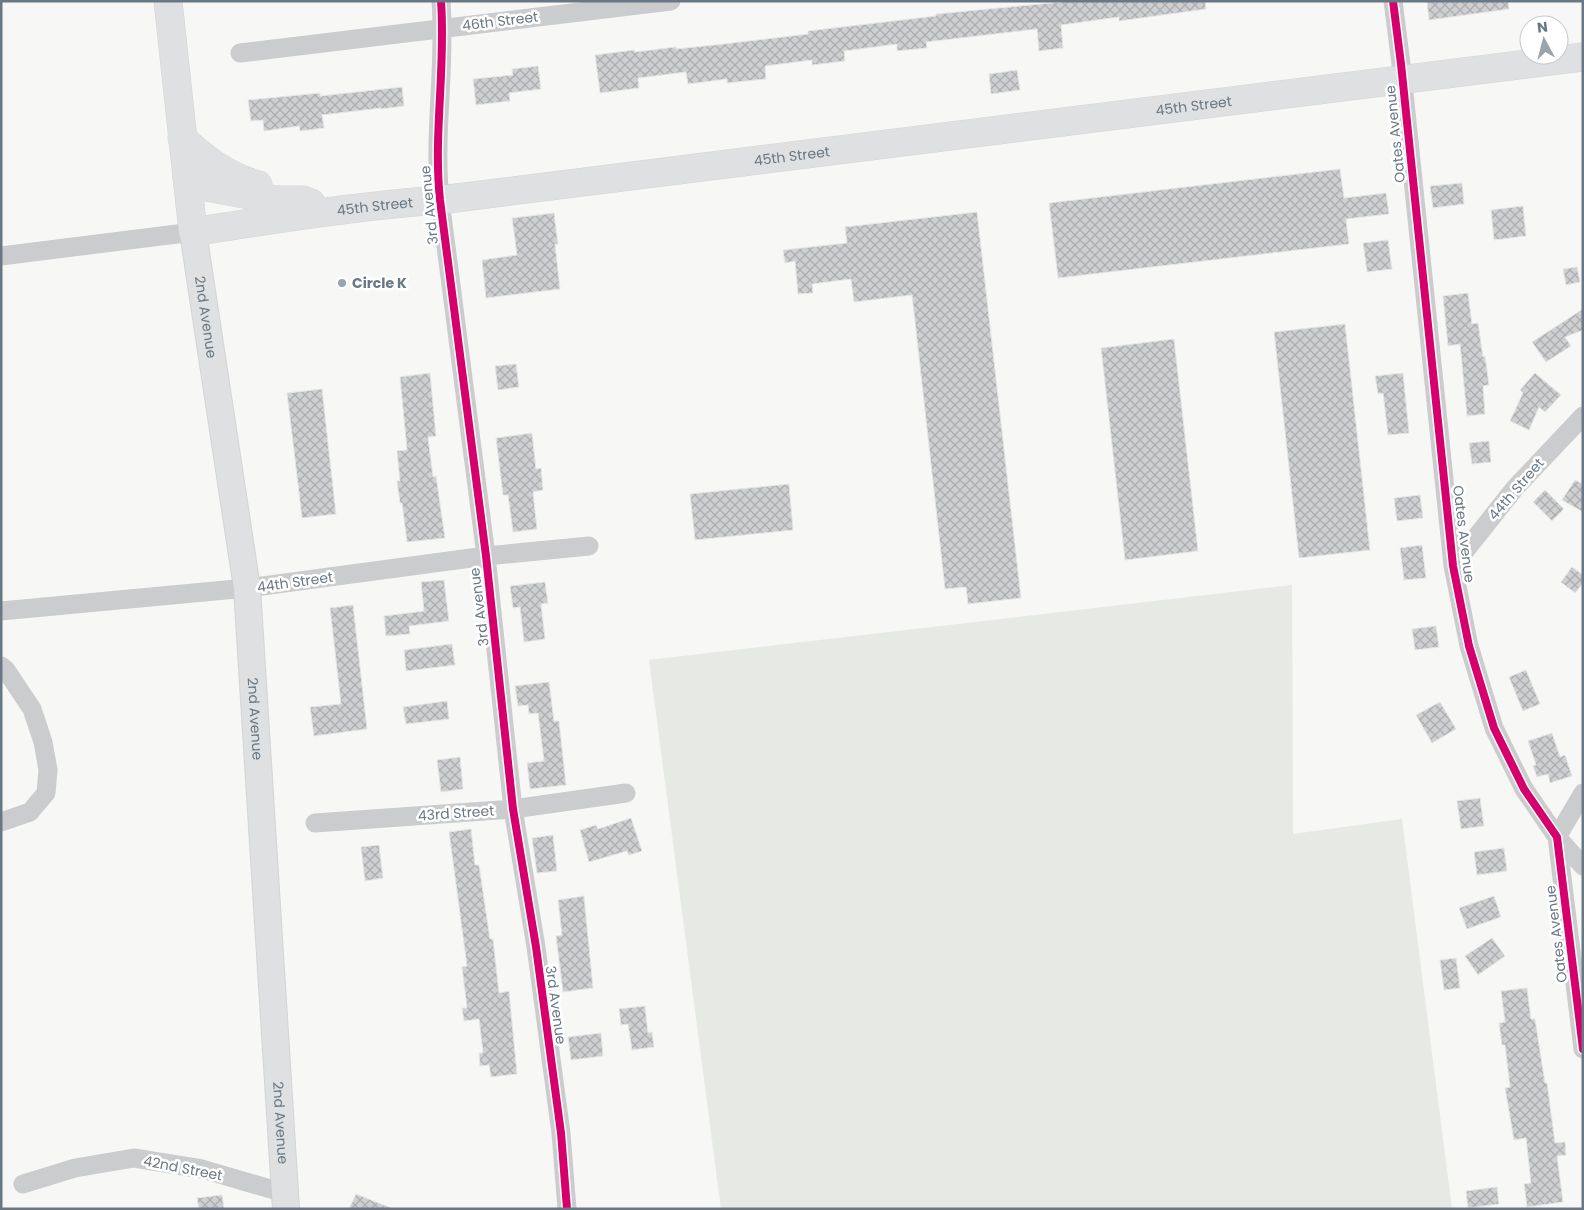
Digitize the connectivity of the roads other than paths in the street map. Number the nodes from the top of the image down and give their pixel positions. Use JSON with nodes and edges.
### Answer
{"nodes":[{"id":1,"x":168,"y":1,"type":"edge"},
{"id":2,"x":441,"y":1,"type":"edge"},
{"id":3,"x":671,"y":1,"type":"edge"},
{"id":4,"x":1393,"y":1,"type":"edge"},
{"id":5,"x":443,"y":28,"type":"junction"},
{"id":6,"x":240,"y":53,"type":"dead end"},
{"id":7,"x":1583,"y":57,"type":"edge"},
{"id":8,"x":1402,"y":80,"type":"junction"},
{"id":9,"x":182,"y":138,"type":"junction"},
{"id":10,"x":187,"y":177,"type":"junction"},
{"id":11,"x":303,"y":200,"type":"junction"},
{"id":12,"x":440,"y":200,"type":"junction"},
{"id":13,"x":332,"y":211,"type":"junction"},
{"id":14,"x":193,"y":232,"type":"junction"},
{"id":15,"x":1,"y":256,"type":"edge"},
{"id":16,"x":1583,"y":416,"type":"edge"},
{"id":17,"x":589,"y":546,"type":"dead end"},
{"id":18,"x":486,"y":556,"type":"junction"},
{"id":19,"x":1453,"y":566,"type":"junction"},
{"id":20,"x":247,"y":588,"type":"junction"},
{"id":21,"x":1,"y":611,"type":"edge"},
{"id":22,"x":1,"y":666,"type":"edge"},
{"id":23,"x":1583,"y":793,"type":"edge"},
{"id":24,"x":626,"y":794,"type":"dead end"},
{"id":25,"x":514,"y":809,"type":"junction"},
{"id":26,"x":1,"y":822,"type":"edge"},
{"id":27,"x":315,"y":823,"type":"dead end"},
{"id":28,"x":1557,"y":837,"type":"junction"},
{"id":29,"x":1583,"y":866,"type":"edge"},
{"id":30,"x":1583,"y":1049,"type":"edge"},
{"id":31,"x":23,"y":1184,"type":"dead end"},
{"id":32,"x":285,"y":1201,"type":"edge"},
{"id":33,"x":567,"y":1209,"type":"edge"}],
"edges":[{"from":1,"to":9,"type":"main road"},
{"from":2,"to":5,"type":"street","name":"3rd Avenue"},
{"from":3,"to":5,"type":"street","name":"46th Street"},
{"from":4,"to":8,"type":"street","name":"Oates Avenue"},
{"from":5,"to":6,"type":"street","name":"46th Street"},
{"from":5,"to":12,"type":"street","name":"3rd Avenue"},
{"from":7,"to":8,"type":"main road","name":"45th Street"},
{"from":8,"to":12,"type":"main road","name":"45th Street"},
{"from":8,"to":19,"type":"street","name":"Oates Avenue"},
{"from":9,"to":10,"type":"main road"},
{"from":9,"to":11,"type":"main road"},
{"from":10,"to":11,"type":"main road"},
{"from":10,"to":14,"type":"main road"},
{"from":11,"to":13,"type":"main road"},
{"from":12,"to":13,"type":"main road","name":"45th Street"},
{"from":12,"to":18,"type":"street","name":"3rd Avenue"},
{"from":13,"to":14,"type":"main road","name":"45th Street"},
{"from":14,"to":15,"type":"street","name":"45th Street"},
{"from":14,"to":20,"type":"main road","name":"2nd Avenue"},
{"from":16,"to":19,"type":"street","name":"44th Street"},
{"from":17,"to":18,"type":"street","name":"44th Street"},
{"from":18,"to":20,"type":"street","name":"44th Street"},
{"from":18,"to":25,"type":"street","name":"3rd Avenue"},
{"from":19,"to":28,"type":"street","name":"Oates Avenue"},
{"from":20,"to":21,"type":"street","name":"44th Street"},
{"from":20,"to":32,"type":"main road","name":"2nd Avenue"},
{"from":22,"to":26,"type":"street"},
{"from":23,"to":28,"type":"street"},
{"from":24,"to":25,"type":"street","name":"43rd Street"},
{"from":25,"to":27,"type":"street","name":"43rd Street"},
{"from":25,"to":33,"type":"street","name":"3rd Avenue"},
{"from":28,"to":29,"type":"street"},
{"from":28,"to":30,"type":"street","name":"Oates Avenue"},
{"from":31,"to":32,"type":"street","name":"42nd Street"}]}
